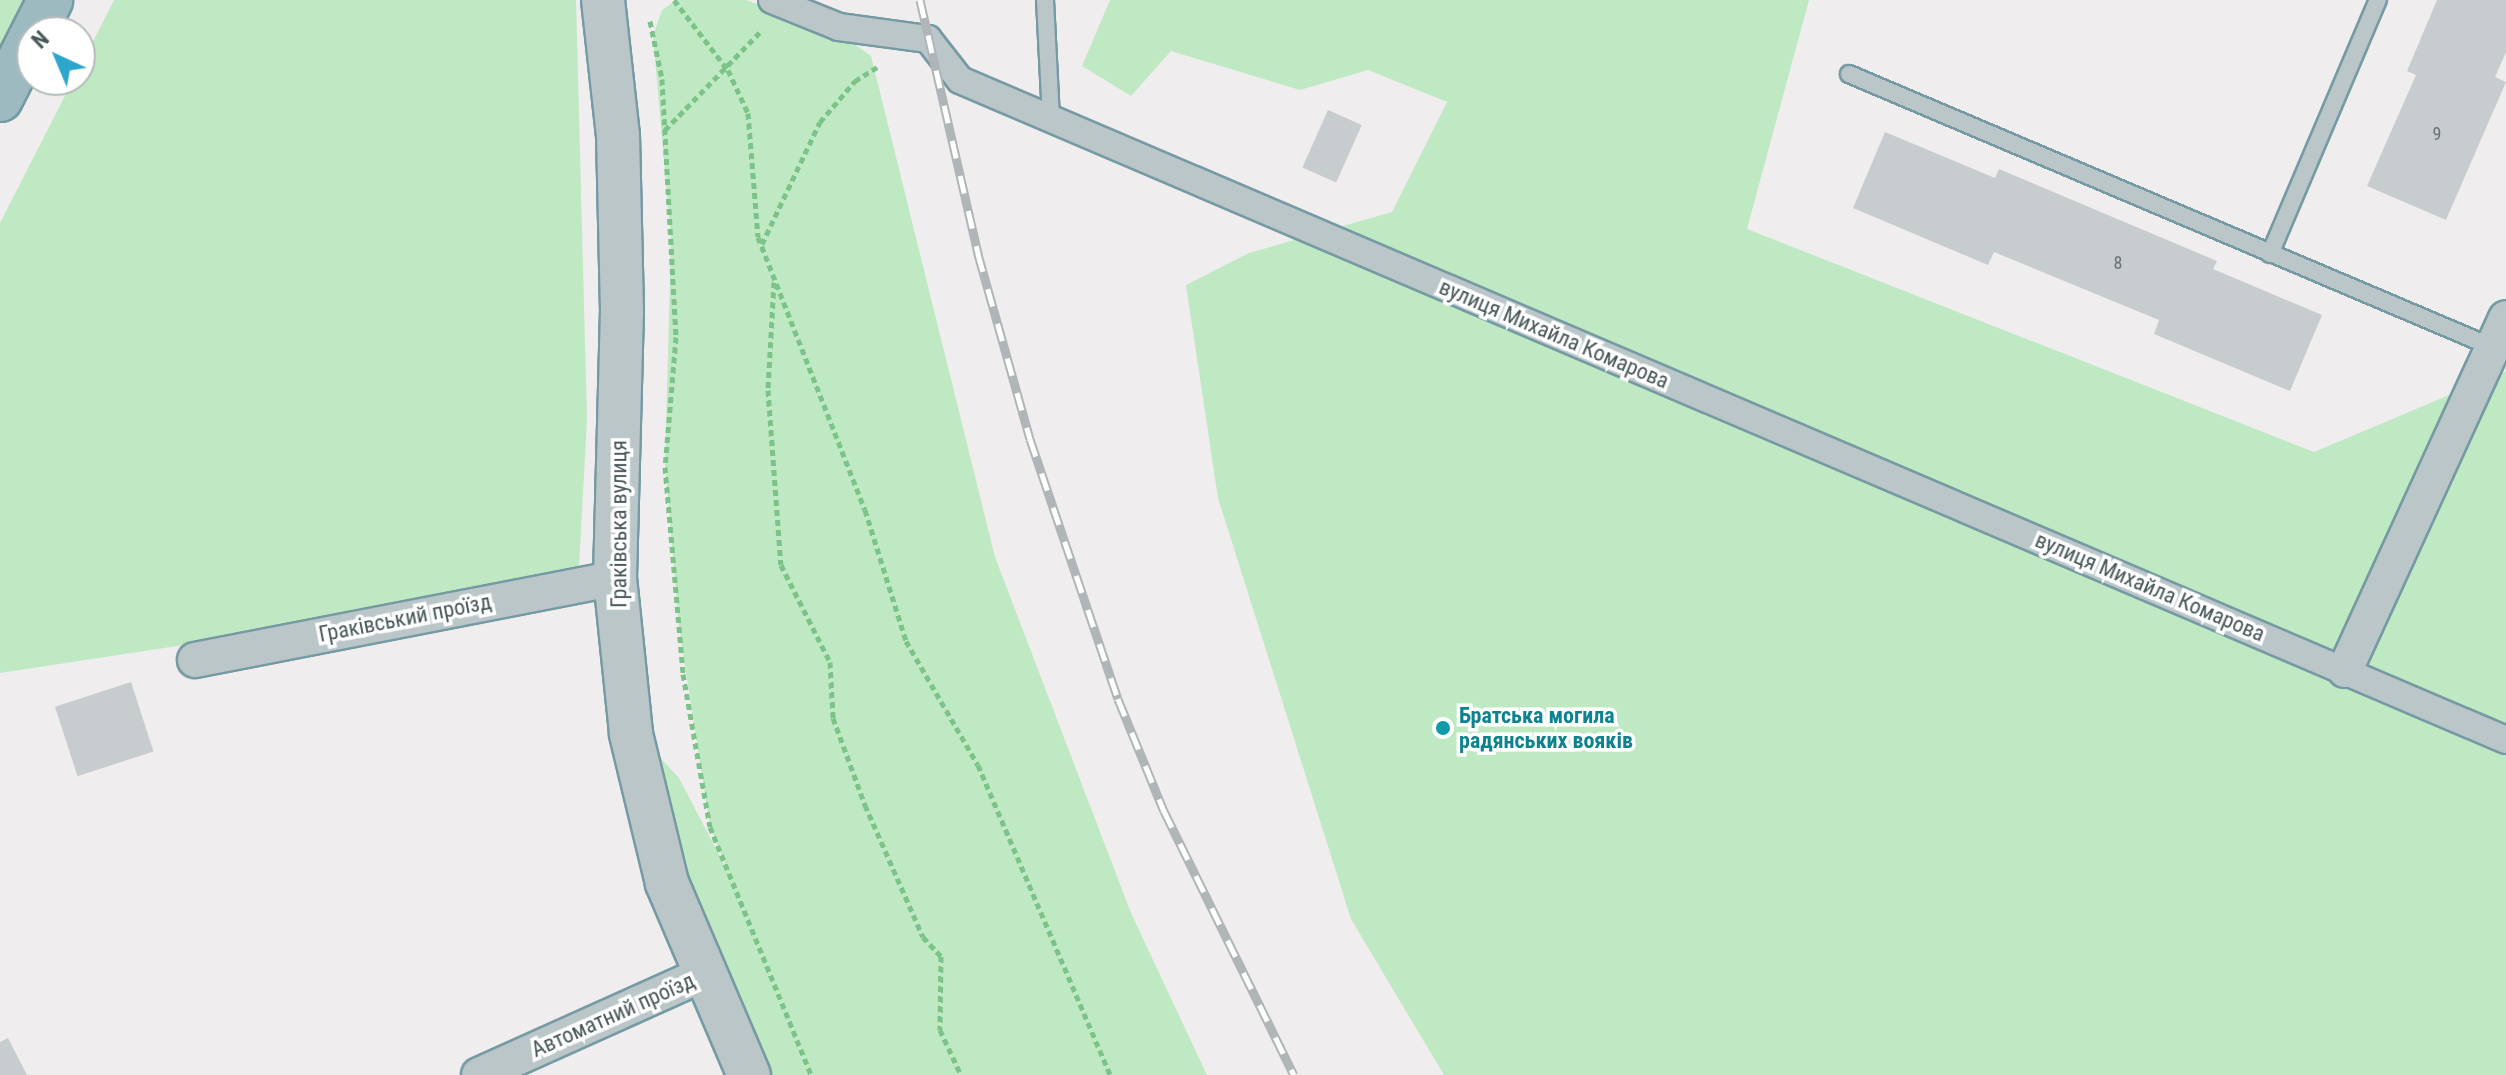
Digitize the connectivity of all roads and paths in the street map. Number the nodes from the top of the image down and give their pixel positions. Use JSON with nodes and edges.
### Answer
{"nodes":[{"id":1,"x":603,"y":0,"type":"edge"},
{"id":2,"x":674,"y":0,"type":"edge"},
{"id":3,"x":1045,"y":0,"type":"edge"},
{"id":4,"x":2378,"y":0,"type":"edge"},
{"id":5,"x":778,"y":2,"type":"edge"},
{"id":6,"x":648,"y":12,"type":"dead end"},
{"id":7,"x":928,"y":39,"type":"junction"},
{"id":8,"x":16,"y":67,"type":"edge"},
{"id":9,"x":728,"y":70,"type":"junction"},
{"id":10,"x":1849,"y":74,"type":"dead end"},
{"id":11,"x":0,"y":99,"type":"edge"},
{"id":12,"x":1051,"y":120,"type":"junction"},
{"id":13,"x":664,"y":131,"type":"junction"},
{"id":14,"x":762,"y":245,"type":"junction"},
{"id":15,"x":2270,"y":254,"type":"junction"},
{"id":16,"x":774,"y":277,"type":"junction"},
{"id":17,"x":2499,"y":333,"type":"edge"},
{"id":18,"x":615,"y":578,"type":"junction"},
{"id":19,"x":195,"y":660,"type":"dead end"},
{"id":20,"x":2345,"y":670,"type":"junction"},
{"id":21,"x":2506,"y":740,"type":"edge"},
{"id":22,"x":704,"y":974,"type":"junction"},
{"id":23,"x":479,"y":1075,"type":"edge"},
{"id":24,"x":749,"y":1075,"type":"edge"},
{"id":25,"x":811,"y":1075,"type":"edge"},
{"id":26,"x":961,"y":1075,"type":"edge"},
{"id":27,"x":1110,"y":1075,"type":"edge"}],
"edges":[{"from":1,"to":18,"type":"street","name":"Граківська вулиця"},
{"from":2,"to":9,"type":"path"},
{"from":3,"to":12,"type":"lane"},
{"from":4,"to":15,"type":"lane"},
{"from":5,"to":7,"type":"street"},
{"from":5,"to":9,"type":"path"},
{"from":6,"to":13,"type":"path"},
{"from":7,"to":12,"type":"street","name":"вулиця Михайла Комарова"},
{"from":7,"to":14,"type":"path"},
{"from":8,"to":11,"type":"highway"},
{"from":9,"to":13,"type":"path"},
{"from":9,"to":14,"type":"path"},
{"from":10,"to":15,"type":"lane"},
{"from":12,"to":20,"type":"street","name":"вулиця Михайла Комарова"},
{"from":13,"to":25,"type":"path"},
{"from":14,"to":16,"type":"path"},
{"from":15,"to":17,"type":"lane"},
{"from":16,"to":26,"type":"path"},
{"from":16,"to":27,"type":"path"},
{"from":17,"to":20,"type":"street"},
{"from":18,"to":19,"type":"street","name":"Граківський проїзд"},
{"from":18,"to":22,"type":"street","name":"Граківська вулиця"},
{"from":20,"to":21,"type":"street","name":"вулиця Михайла Комарова"},
{"from":22,"to":23,"type":"street","name":"Автоматний проїзд"},
{"from":22,"to":24,"type":"street","name":"Граківська вулиця"}]}
